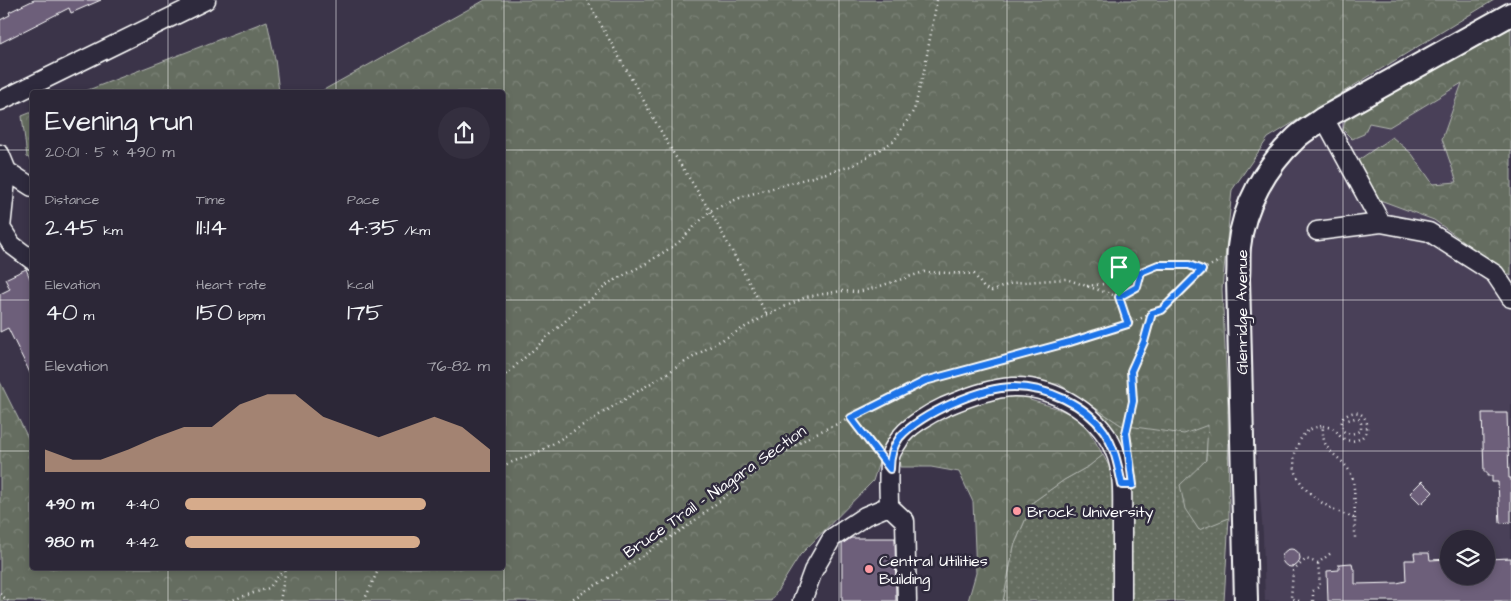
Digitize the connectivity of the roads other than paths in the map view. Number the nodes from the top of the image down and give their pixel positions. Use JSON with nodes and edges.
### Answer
{"nodes":[{"id":1,"x":206,"y":0,"type":"edge"},
{"id":2,"x":1511,"y":14,"type":"edge"},
{"id":3,"x":0,"y":101,"type":"edge"},
{"id":4,"x":1324,"y":118,"type":"junction"},
{"id":5,"x":0,"y":154,"type":"edge"},
{"id":6,"x":7,"y":171,"type":"junction"},
{"id":7,"x":30,"y":186,"type":"edge"},
{"id":8,"x":1381,"y":223,"type":"junction"},
{"id":9,"x":1317,"y":230,"type":"dead end"},
{"id":10,"x":30,"y":258,"type":"edge"},
{"id":11,"x":1511,"y":298,"type":"edge"},
{"id":12,"x":889,"y":506,"type":"junction"},
{"id":13,"x":802,"y":601,"type":"edge"},
{"id":14,"x":907,"y":601,"type":"edge"},
{"id":15,"x":1122,"y":601,"type":"edge"},
{"id":16,"x":1246,"y":601,"type":"edge"}],
"edges":[{"from":1,"to":3,"type":"street"},
{"from":2,"to":4,"type":"main road","name":"Glenridge Avenue"},
{"from":4,"to":8,"type":"street"},
{"from":4,"to":16,"type":"main road","name":"Glenridge Avenue"},
{"from":5,"to":6,"type":"street"},
{"from":6,"to":7,"type":"street"},
{"from":6,"to":10,"type":"street"},
{"from":8,"to":9,"type":"street"},
{"from":8,"to":11,"type":"street"},
{"from":12,"to":13,"type":"street"},
{"from":12,"to":14,"type":"street"},
{"from":12,"to":15,"type":"street"}]}
